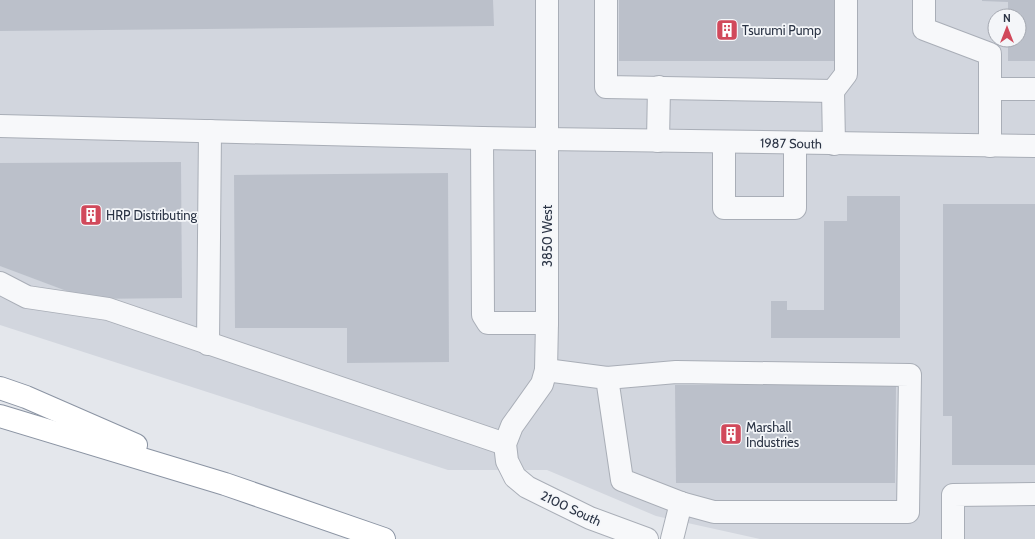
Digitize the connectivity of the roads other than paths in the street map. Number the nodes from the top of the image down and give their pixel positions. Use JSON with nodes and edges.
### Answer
{"nodes":[{"id":1,"x":547,"y":0,"type":"edge"},
{"id":2,"x":606,"y":0,"type":"edge"},
{"id":3,"x":846,"y":0,"type":"edge"},
{"id":4,"x":924,"y":0,"type":"edge"},
{"id":5,"x":659,"y":88,"type":"junction"},
{"id":6,"x":990,"y":89,"type":"junction"},
{"id":7,"x":1035,"y":89,"type":"edge"},
{"id":8,"x":833,"y":91,"type":"junction"},
{"id":9,"x":0,"y":126,"type":"edge"},
{"id":10,"x":210,"y":131,"type":"junction"},
{"id":11,"x":482,"y":138,"type":"junction"},
{"id":12,"x":547,"y":139,"type":"junction"},
{"id":13,"x":658,"y":141,"type":"junction"},
{"id":14,"x":724,"y":142,"type":"junction"},
{"id":15,"x":795,"y":143,"type":"junction"},
{"id":16,"x":834,"y":144,"type":"junction"},
{"id":17,"x":990,"y":146,"type":"junction"},
{"id":18,"x":1035,"y":146,"type":"edge"},
{"id":19,"x":0,"y":283,"type":"edge"},
{"id":20,"x":547,"y":324,"type":"junction"},
{"id":21,"x":208,"y":344,"type":"junction"},
{"id":22,"x":546,"y":370,"type":"junction"},
{"id":23,"x":607,"y":378,"type":"junction"},
{"id":24,"x":0,"y":388,"type":"edge"},
{"id":25,"x":0,"y":416,"type":"edge"},
{"id":26,"x":506,"y":452,"type":"junction"},
{"id":27,"x":225,"y":484,"type":"junction"},
{"id":28,"x":1035,"y":494,"type":"edge"},
{"id":29,"x":681,"y":503,"type":"junction"},
{"id":30,"x":384,"y":539,"type":"edge"},
{"id":31,"x":647,"y":539,"type":"edge"},
{"id":32,"x":672,"y":539,"type":"edge"},
{"id":33,"x":953,"y":539,"type":"edge"}],
"edges":[{"from":1,"to":12,"type":"street","name":"3850 West"},
{"from":2,"to":5,"type":"street"},
{"from":3,"to":8,"type":"street"},
{"from":4,"to":6,"type":"street"},
{"from":5,"to":8,"type":"street"},
{"from":5,"to":13,"type":"street"},
{"from":6,"to":7,"type":"street"},
{"from":6,"to":17,"type":"street"},
{"from":8,"to":16,"type":"street"},
{"from":9,"to":10,"type":"street","name":"1987 South"},
{"from":10,"to":11,"type":"street","name":"1987 South"},
{"from":10,"to":21,"type":"street"},
{"from":11,"to":12,"type":"street","name":"1987 South"},
{"from":11,"to":20,"type":"street"},
{"from":12,"to":13,"type":"street","name":"1987 South"},
{"from":12,"to":20,"type":"street","name":"3850 West"},
{"from":13,"to":14,"type":"street","name":"1987 South"},
{"from":14,"to":15,"type":"street","name":"1987 South"},
{"from":14,"to":15,"type":"street"},
{"from":15,"to":16,"type":"street","name":"1987 South"},
{"from":16,"to":17,"type":"street","name":"1987 South"},
{"from":17,"to":18,"type":"street","name":"1987 South"},
{"from":19,"to":21,"type":"street"},
{"from":20,"to":22,"type":"street","name":"3850 West"},
{"from":21,"to":26,"type":"street"},
{"from":22,"to":23,"type":"street"},
{"from":22,"to":26,"type":"street","name":"3850 West"},
{"from":23,"to":29,"type":"street"},
{"from":23,"to":29,"type":"street"},
{"from":24,"to":27,"type":"highway"},
{"from":25,"to":27,"type":"highway"},
{"from":26,"to":31,"type":"street","name":"2100 South"},
{"from":27,"to":30,"type":"highway"},
{"from":28,"to":33,"type":"street"},
{"from":29,"to":32,"type":"street"}]}
